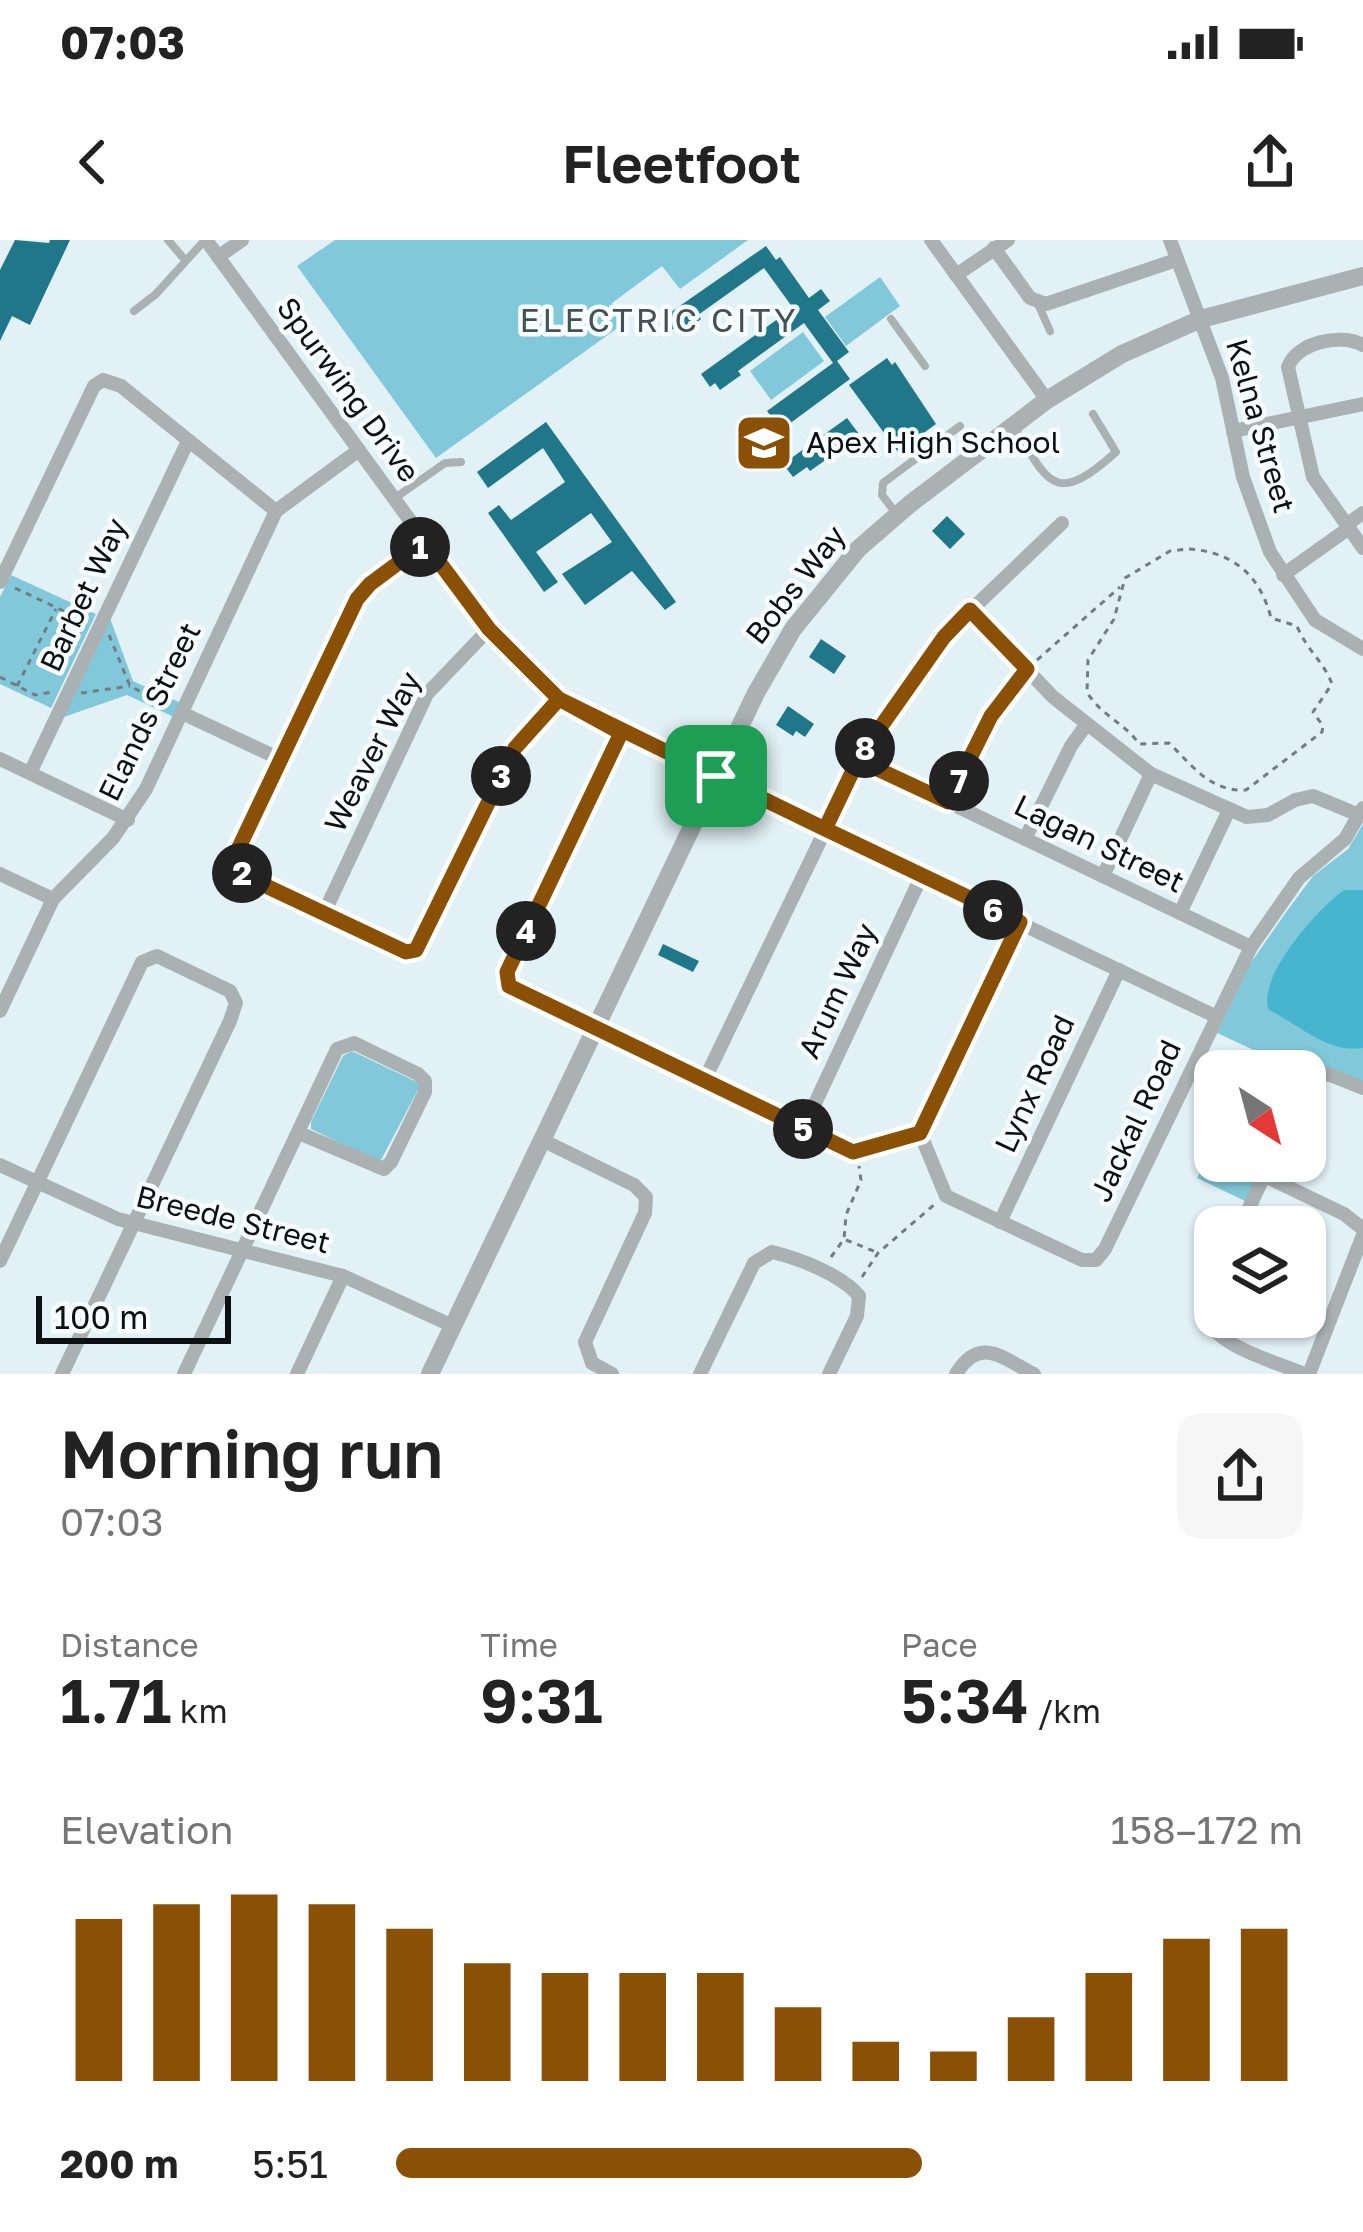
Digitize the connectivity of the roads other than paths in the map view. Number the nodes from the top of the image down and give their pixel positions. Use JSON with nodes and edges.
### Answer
{"nodes":[{"id":1,"x":168,"y":240,"type":"edge"},
{"id":2,"x":206,"y":240,"type":"edge"},
{"id":3,"x":242,"y":240,"type":"edge"},
{"id":4,"x":931,"y":240,"type":"edge"},
{"id":5,"x":1170,"y":240,"type":"edge"},
{"id":6,"x":1001,"y":244,"type":"edge"},
{"id":7,"x":218,"y":257,"type":"junction"},
{"id":8,"x":185,"y":260,"type":"junction"},
{"id":9,"x":1176,"y":260,"type":"junction"},
{"id":10,"x":956,"y":275,"type":"junction"},
{"id":11,"x":1363,"y":276,"type":"edge"},
{"id":12,"x":1037,"y":303,"type":"junction"},
{"id":13,"x":134,"y":311,"type":"dead end"},
{"id":14,"x":891,"y":319,"type":"dead end"},
{"id":15,"x":1201,"y":319,"type":"junction"},
{"id":16,"x":1050,"y":331,"type":"dead end"},
{"id":17,"x":1363,"y":345,"type":"edge"},
{"id":18,"x":925,"y":366,"type":"dead end"},
{"id":19,"x":1047,"y":400,"type":"junction"},
{"id":20,"x":1363,"y":404,"type":"edge"},
{"id":21,"x":1094,"y":414,"type":"dead end"},
{"id":22,"x":1298,"y":417,"type":"junction"},
{"id":23,"x":1013,"y":425,"type":"junction"},
{"id":24,"x":960,"y":426,"type":"dead end"},
{"id":25,"x":1233,"y":431,"type":"junction"},
{"id":26,"x":188,"y":440,"type":"junction"},
{"id":27,"x":359,"y":450,"type":"junction"},
{"id":28,"x":461,"y":462,"type":"dead end"},
{"id":29,"x":878,"y":471,"type":"dead end"},
{"id":30,"x":884,"y":481,"type":"junction"},
{"id":31,"x":394,"y":500,"type":"junction"},
{"id":32,"x":276,"y":511,"type":"junction"},
{"id":33,"x":1363,"y":513,"type":"edge"},
{"id":34,"x":897,"y":514,"type":"junction"},
{"id":35,"x":1062,"y":523,"type":"dead end"},
{"id":36,"x":1348,"y":527,"type":"junction"},
{"id":37,"x":425,"y":543,"type":"junction"},
{"id":38,"x":1363,"y":548,"type":"edge"},
{"id":39,"x":1282,"y":575,"type":"junction"},
{"id":40,"x":0,"y":582,"type":"edge"},
{"id":41,"x":970,"y":610,"type":"junction"},
{"id":42,"x":489,"y":629,"type":"junction"},
{"id":43,"x":1363,"y":649,"type":"edge"},
{"id":44,"x":1027,"y":669,"type":"junction"},
{"id":45,"x":559,"y":699,"type":"junction"},
{"id":46,"x":182,"y":713,"type":"junction"},
{"id":47,"x":1086,"y":725,"type":"junction"},
{"id":48,"x":621,"y":733,"type":"junction"},
{"id":49,"x":0,"y":759,"type":"edge"},
{"id":50,"x":280,"y":759,"type":"junction"},
{"id":51,"x":858,"y":760,"type":"junction"},
{"id":52,"x":29,"y":773,"type":"junction"},
{"id":53,"x":1151,"y":773,"type":"junction"},
{"id":54,"x":716,"y":776,"type":"junction"},
{"id":55,"x":948,"y":802,"type":"junction"},
{"id":56,"x":1229,"y":810,"type":"junction"},
{"id":57,"x":1361,"y":811,"type":"edge"},
{"id":58,"x":128,"y":820,"type":"junction"},
{"id":59,"x":825,"y":829,"type":"junction"},
{"id":60,"x":1025,"y":839,"type":"junction"},
{"id":61,"x":0,"y":874,"type":"edge"},
{"id":62,"x":922,"y":875,"type":"junction"},
{"id":63,"x":1103,"y":876,"type":"junction"},
{"id":64,"x":53,"y":899,"type":"junction"},
{"id":65,"x":324,"y":913,"type":"junction"},
{"id":66,"x":1180,"y":913,"type":"junction"},
{"id":67,"x":1020,"y":922,"type":"junction"},
{"id":68,"x":1251,"y":947,"type":"junction"},
{"id":69,"x":1119,"y":970,"type":"junction"},
{"id":70,"x":0,"y":1011,"type":"edge"},
{"id":71,"x":1215,"y":1016,"type":"junction"},
{"id":72,"x":595,"y":1030,"type":"junction"},
{"id":73,"x":1326,"y":1075,"type":"edge"},
{"id":74,"x":704,"y":1082,"type":"junction"},
{"id":75,"x":1363,"y":1088,"type":"edge"},
{"id":76,"x":803,"y":1129,"type":"junction"},
{"id":77,"x":299,"y":1133,"type":"junction"},
{"id":78,"x":920,"y":1133,"type":"junction"},
{"id":79,"x":542,"y":1140,"type":"junction"},
{"id":80,"x":0,"y":1165,"type":"edge"},
{"id":81,"x":37,"y":1182,"type":"junction"},
{"id":82,"x":1291,"y":1182,"type":"edge"},
{"id":83,"x":1000,"y":1222,"type":"junction"},
{"id":84,"x":135,"y":1225,"type":"junction"},
{"id":85,"x":1363,"y":1232,"type":"edge"},
{"id":86,"x":242,"y":1250,"type":"junction"},
{"id":87,"x":0,"y":1261,"type":"edge"},
{"id":88,"x":343,"y":1276,"type":"junction"},
{"id":89,"x":453,"y":1326,"type":"junction"},
{"id":90,"x":1225,"y":1338,"type":"edge"},
{"id":91,"x":62,"y":1374,"type":"edge"},
{"id":92,"x":184,"y":1374,"type":"edge"},
{"id":93,"x":297,"y":1374,"type":"edge"},
{"id":94,"x":430,"y":1374,"type":"edge"},
{"id":95,"x":612,"y":1374,"type":"edge"},
{"id":96,"x":700,"y":1374,"type":"edge"},
{"id":97,"x":829,"y":1374,"type":"edge"},
{"id":98,"x":956,"y":1374,"type":"edge"},
{"id":99,"x":1034,"y":1374,"type":"edge"},
{"id":100,"x":1306,"y":1374,"type":"edge"}],
"edges":[{"from":1,"to":8,"type":"lane"},
{"from":2,"to":7,"type":"street","name":"Spurwing Drive"},
{"from":2,"to":8,"type":"lane"},
{"from":3,"to":7,"type":"street"},
{"from":4,"to":10,"type":"street"},
{"from":5,"to":9,"type":"street","name":"Kelna Street"},
{"from":6,"to":10,"type":"street"},
{"from":6,"to":12,"type":"street"},
{"from":7,"to":27,"type":"street","name":"Spurwing Drive"},
{"from":8,"to":13,"type":"lane"},
{"from":9,"to":12,"type":"street"},
{"from":9,"to":15,"type":"street","name":"Kelna Street"},
{"from":10,"to":19,"type":"street"},
{"from":11,"to":15,"type":"street","name":"Bobs Way"},
{"from":12,"to":16,"type":"lane"},
{"from":14,"to":18,"type":"lane"},
{"from":15,"to":19,"type":"street","name":"Bobs Way"},
{"from":15,"to":25,"type":"street","name":"Kelna Street"},
{"from":17,"to":22,"type":"street"},
{"from":19,"to":23,"type":"street","name":"Bobs Way"},
{"from":20,"to":22,"type":"street"},
{"from":21,"to":23,"type":"lane"},
{"from":22,"to":25,"type":"street"},
{"from":22,"to":36,"type":"street"},
{"from":23,"to":34,"type":"street","name":"Bobs Way"},
{"from":24,"to":30,"type":"lane"},
{"from":25,"to":39,"type":"street","name":"Kelna Street"},
{"from":26,"to":32,"type":"street"},
{"from":26,"to":40,"type":"street"},
{"from":26,"to":52,"type":"street","name":"Barbet Way"},
{"from":27,"to":31,"type":"street","name":"Spurwing Drive"},
{"from":27,"to":32,"type":"street","name":"Elands Street"},
{"from":28,"to":31,"type":"lane"},
{"from":29,"to":30,"type":"lane"},
{"from":30,"to":34,"type":"lane"},
{"from":31,"to":37,"type":"street","name":"Spurwing Drive"},
{"from":32,"to":46,"type":"street","name":"Elands Street"},
{"from":33,"to":36,"type":"street"},
{"from":34,"to":54,"type":"street","name":"Bobs Way"},
{"from":35,"to":41,"type":"street"},
{"from":36,"to":38,"type":"street"},
{"from":36,"to":39,"type":"street"},
{"from":37,"to":42,"type":"street","name":"Spurwing Drive"},
{"from":37,"to":50,"type":"street"},
{"from":39,"to":43,"type":"street","name":"Kelna Street"},
{"from":41,"to":44,"type":"street"},
{"from":41,"to":51,"type":"street"},
{"from":42,"to":45,"type":"street","name":"Spurwing Drive"},
{"from":42,"to":65,"type":"street","name":"Weaver Way"},
{"from":44,"to":47,"type":"street"},
{"from":44,"to":55,"type":"street"},
{"from":45,"to":48,"type":"street","name":"Spurwing Drive"},
{"from":45,"to":65,"type":"street"},
{"from":46,"to":50,"type":"street"},
{"from":46,"to":58,"type":"street","name":"Elands Street"},
{"from":47,"to":53,"type":"street"},
{"from":47,"to":60,"type":"street"},
{"from":48,"to":54,"type":"street","name":"Spurwing Drive"},
{"from":48,"to":72,"type":"street"},
{"from":49,"to":52,"type":"street"},
{"from":50,"to":65,"type":"street"},
{"from":51,"to":55,"type":"street","name":"Lagan Street"},
{"from":51,"to":59,"type":"street"},
{"from":52,"to":58,"type":"street"},
{"from":53,"to":56,"type":"street"},
{"from":53,"to":63,"type":"street"},
{"from":54,"to":59,"type":"street","name":"Spurwing Drive"},
{"from":54,"to":72,"type":"street","name":"Bobs Way"},
{"from":55,"to":60,"type":"street","name":"Lagan Street"},
{"from":56,"to":57,"type":"street"},
{"from":56,"to":66,"type":"street"},
{"from":57,"to":68,"type":"street","name":"Jackal Road"},
{"from":58,"to":64,"type":"street","name":"Elands Street"},
{"from":59,"to":62,"type":"street","name":"Spurwing Drive"},
{"from":59,"to":74,"type":"street"},
{"from":60,"to":63,"type":"street","name":"Lagan Street"},
{"from":61,"to":64,"type":"street"},
{"from":62,"to":67,"type":"street","name":"Spurwing Drive"},
{"from":62,"to":76,"type":"street","name":"Arum Way"},
{"from":63,"to":66,"type":"street","name":"Lagan Street"},
{"from":64,"to":70,"type":"street","name":"Elands Street"},
{"from":66,"to":68,"type":"street","name":"Lagan Street"},
{"from":67,"to":69,"type":"street","name":"Spurwing Drive"},
{"from":67,"to":78,"type":"street"},
{"from":68,"to":71,"type":"street","name":"Jackal Road"},
{"from":69,"to":71,"type":"street","name":"Spurwing Drive"},
{"from":69,"to":83,"type":"street","name":"Lynx Road"},
{"from":71,"to":83,"type":"street","name":"Jackal Road"},
{"from":72,"to":74,"type":"street"},
{"from":72,"to":79,"type":"street","name":"Bobs Way"},
{"from":73,"to":75,"type":"street"},
{"from":74,"to":76,"type":"street"},
{"from":76,"to":78,"type":"street"},
{"from":77,"to":77,"type":"street"},
{"from":77,"to":86,"type":"street"},
{"from":78,"to":83,"type":"street"},
{"from":79,"to":89,"type":"street","name":"Bobs Way"},
{"from":79,"to":95,"type":"street"},
{"from":80,"to":81,"type":"street","name":"Breede Street"},
{"from":81,"to":84,"type":"street","name":"Breede Street"},
{"from":81,"to":84,"type":"street"},
{"from":81,"to":87,"type":"street"},
{"from":82,"to":85,"type":"street"},
{"from":84,"to":86,"type":"street","name":"Breede Street"},
{"from":84,"to":91,"type":"street"},
{"from":85,"to":100,"type":"street"},
{"from":86,"to":88,"type":"street","name":"Breede Street"},
{"from":86,"to":92,"type":"street"},
{"from":88,"to":89,"type":"street","name":"Breede Street"},
{"from":88,"to":93,"type":"street"},
{"from":89,"to":94,"type":"street","name":"Bobs Way"},
{"from":90,"to":100,"type":"street"},
{"from":96,"to":97,"type":"street"},
{"from":98,"to":99,"type":"street"}]}
